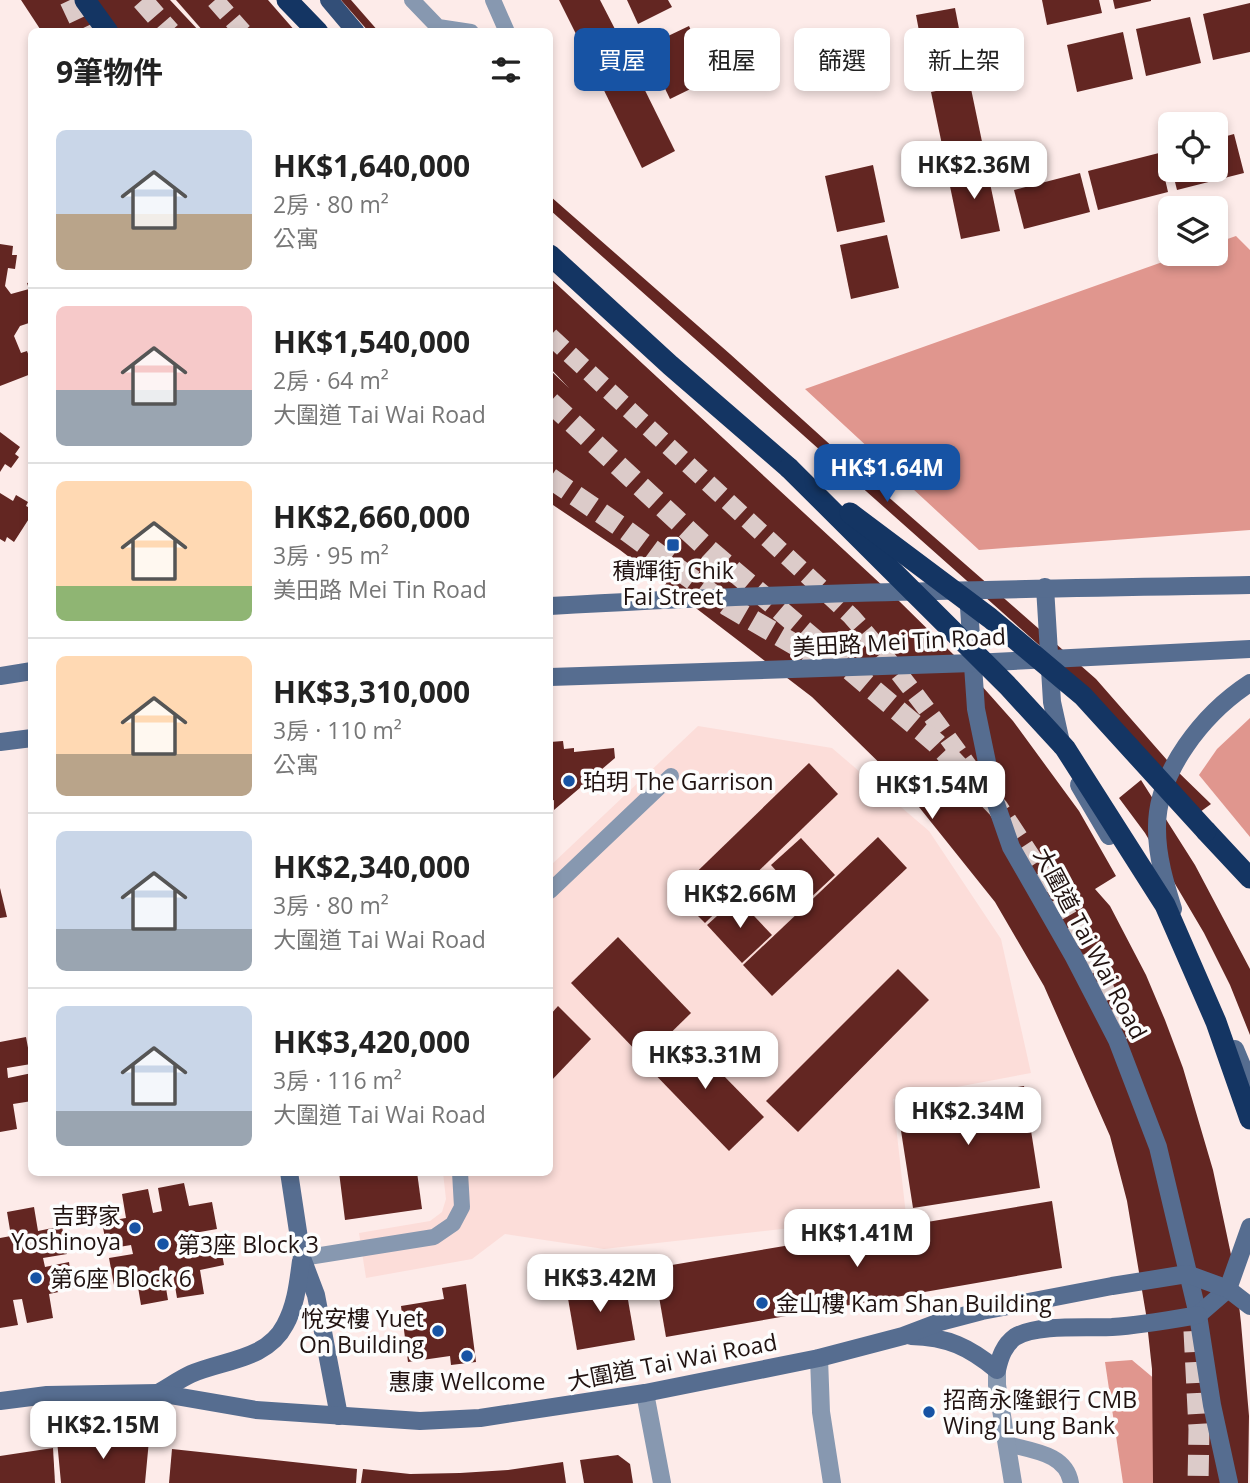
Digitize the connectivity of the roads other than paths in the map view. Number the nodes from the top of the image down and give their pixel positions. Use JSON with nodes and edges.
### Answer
{"nodes":[{"id":1,"x":85,"y":0,"type":"edge"},
{"id":2,"x":287,"y":0,"type":"edge"},
{"id":3,"x":329,"y":0,"type":"edge"},
{"id":4,"x":412,"y":0,"type":"edge"},
{"id":5,"x":493,"y":0,"type":"edge"},
{"id":6,"x":105,"y":28,"type":"edge"},
{"id":7,"x":314,"y":28,"type":"edge"},
{"id":8,"x":353,"y":28,"type":"edge"},
{"id":9,"x":445,"y":28,"type":"edge"},
{"id":10,"x":505,"y":28,"type":"edge"},
{"id":11,"x":553,"y":258,"type":"edge"},
{"id":12,"x":789,"y":468,"type":"junction"},
{"id":13,"x":1250,"y":585,"type":"edge"},
{"id":14,"x":1045,"y":587,"type":"junction"},
{"id":15,"x":967,"y":589,"type":"junction"},
{"id":16,"x":553,"y":606,"type":"edge"},
{"id":17,"x":1250,"y":649,"type":"edge"},
{"id":18,"x":1049,"y":658,"type":"junction"},
{"id":19,"x":973,"y":663,"type":"junction"},
{"id":20,"x":28,"y":672,"type":"edge"},
{"id":21,"x":0,"y":676,"type":"edge"},
{"id":22,"x":553,"y":677,"type":"edge"},
{"id":23,"x":1250,"y":683,"type":"edge"},
{"id":24,"x":28,"y":738,"type":"edge"},
{"id":25,"x":0,"y":742,"type":"edge"},
{"id":26,"x":671,"y":776,"type":"dead end"},
{"id":27,"x":1244,"y":873,"type":"edge"},
{"id":28,"x":553,"y":888,"type":"edge"},
{"id":29,"x":1180,"y":936,"type":"junction"},
{"id":30,"x":1250,"y":1085,"type":"edge"},
{"id":31,"x":1250,"y":1119,"type":"edge"},
{"id":32,"x":290,"y":1176,"type":"edge"},
{"id":33,"x":460,"y":1176,"type":"edge"},
{"id":34,"x":1250,"y":1227,"type":"edge"},
{"id":35,"x":302,"y":1258,"type":"junction"},
{"id":36,"x":1188,"y":1274,"type":"junction"},
{"id":37,"x":1228,"y":1289,"type":"junction"},
{"id":38,"x":1250,"y":1306,"type":"edge"},
{"id":39,"x":1198,"y":1315,"type":"junction"},
{"id":40,"x":903,"y":1336,"type":"junction"},
{"id":41,"x":819,"y":1358,"type":"junction"},
{"id":42,"x":997,"y":1370,"type":"junction"},
{"id":43,"x":158,"y":1393,"type":"junction"},
{"id":44,"x":645,"y":1393,"type":"junction"},
{"id":45,"x":0,"y":1401,"type":"edge"},
{"id":46,"x":339,"y":1416,"type":"junction"},
{"id":47,"x":1007,"y":1444,"type":"junction"},
{"id":48,"x":662,"y":1483,"type":"edge"},
{"id":49,"x":832,"y":1483,"type":"edge"},
{"id":50,"x":1013,"y":1483,"type":"edge"},
{"id":51,"x":1071,"y":1483,"type":"edge"},
{"id":52,"x":1229,"y":1483,"type":"edge"}],
"edges":[{"from":1,"to":6,"type":"highway"},
{"from":2,"to":7,"type":"highway"},
{"from":3,"to":8,"type":"main road"},
{"from":4,"to":9,"type":"lane"},
{"from":5,"to":10,"type":"lane"},
{"from":11,"to":12,"type":"highway"},
{"from":12,"to":27,"type":"highway","bridge":true},
{"from":12,"to":31,"type":"highway","bridge":true},
{"from":13,"to":14,"type":"main road","name":"美田路 Mei Tin Road"},
{"from":14,"to":15,"type":"main road","name":"美田路 Mei Tin Road"},
{"from":14,"to":18,"type":"main road"},
{"from":15,"to":16,"type":"main road","name":"美田路 Mei Tin Road"},
{"from":15,"to":19,"type":"main road","name":"大圍道 Tai Wai Road"},
{"from":17,"to":18,"type":"main road","name":"美田路 Mei Tin Road"},
{"from":18,"to":19,"type":"main road","name":"美田路 Mei Tin Road"},
{"from":18,"to":29,"type":"main road"},
{"from":19,"to":22,"type":"main road","name":"美田路 Mei Tin Road"},
{"from":19,"to":36,"type":"main road","name":"大圍道 Tai Wai Road"},
{"from":20,"to":21,"type":"main road"},
{"from":23,"to":29,"type":"main road"},
{"from":24,"to":25,"type":"main road"},
{"from":26,"to":28,"type":"lane"},
{"from":29,"to":30,"type":"main road"},
{"from":32,"to":35,"type":"main road"},
{"from":33,"to":35,"type":"lane"},
{"from":34,"to":37,"type":"main road"},
{"from":35,"to":43,"type":"main road","name":"大圍道 Tai Wai Road"},
{"from":35,"to":46,"type":"main road"},
{"from":36,"to":37,"type":"main road"},
{"from":36,"to":39,"type":"main road","name":"大圍道 Tai Wai Road"},
{"from":36,"to":40,"type":"main road","name":"大圍道 Tai Wai Road"},
{"from":37,"to":38,"type":"main road"},
{"from":37,"to":39,"type":"main road"},
{"from":39,"to":42,"type":"main road"},
{"from":39,"to":52,"type":"main road","name":"大圍道 Tai Wai Road"},
{"from":40,"to":41,"type":"main road","name":"大圍道 Tai Wai Road"},
{"from":40,"to":42,"type":"main road"},
{"from":41,"to":44,"type":"main road","name":"大圍道 Tai Wai Road"},
{"from":41,"to":49,"type":"street"},
{"from":42,"to":47,"type":"street"},
{"from":43,"to":45,"type":"main road","name":"大圍道 Tai Wai Road"},
{"from":43,"to":46,"type":"main road","name":"大圍道 Tai Wai Road"},
{"from":44,"to":46,"type":"main road","name":"大圍道 Tai Wai Road"},
{"from":44,"to":48,"type":"street"},
{"from":47,"to":50,"type":"street"},
{"from":47,"to":51,"type":"lane"}]}
